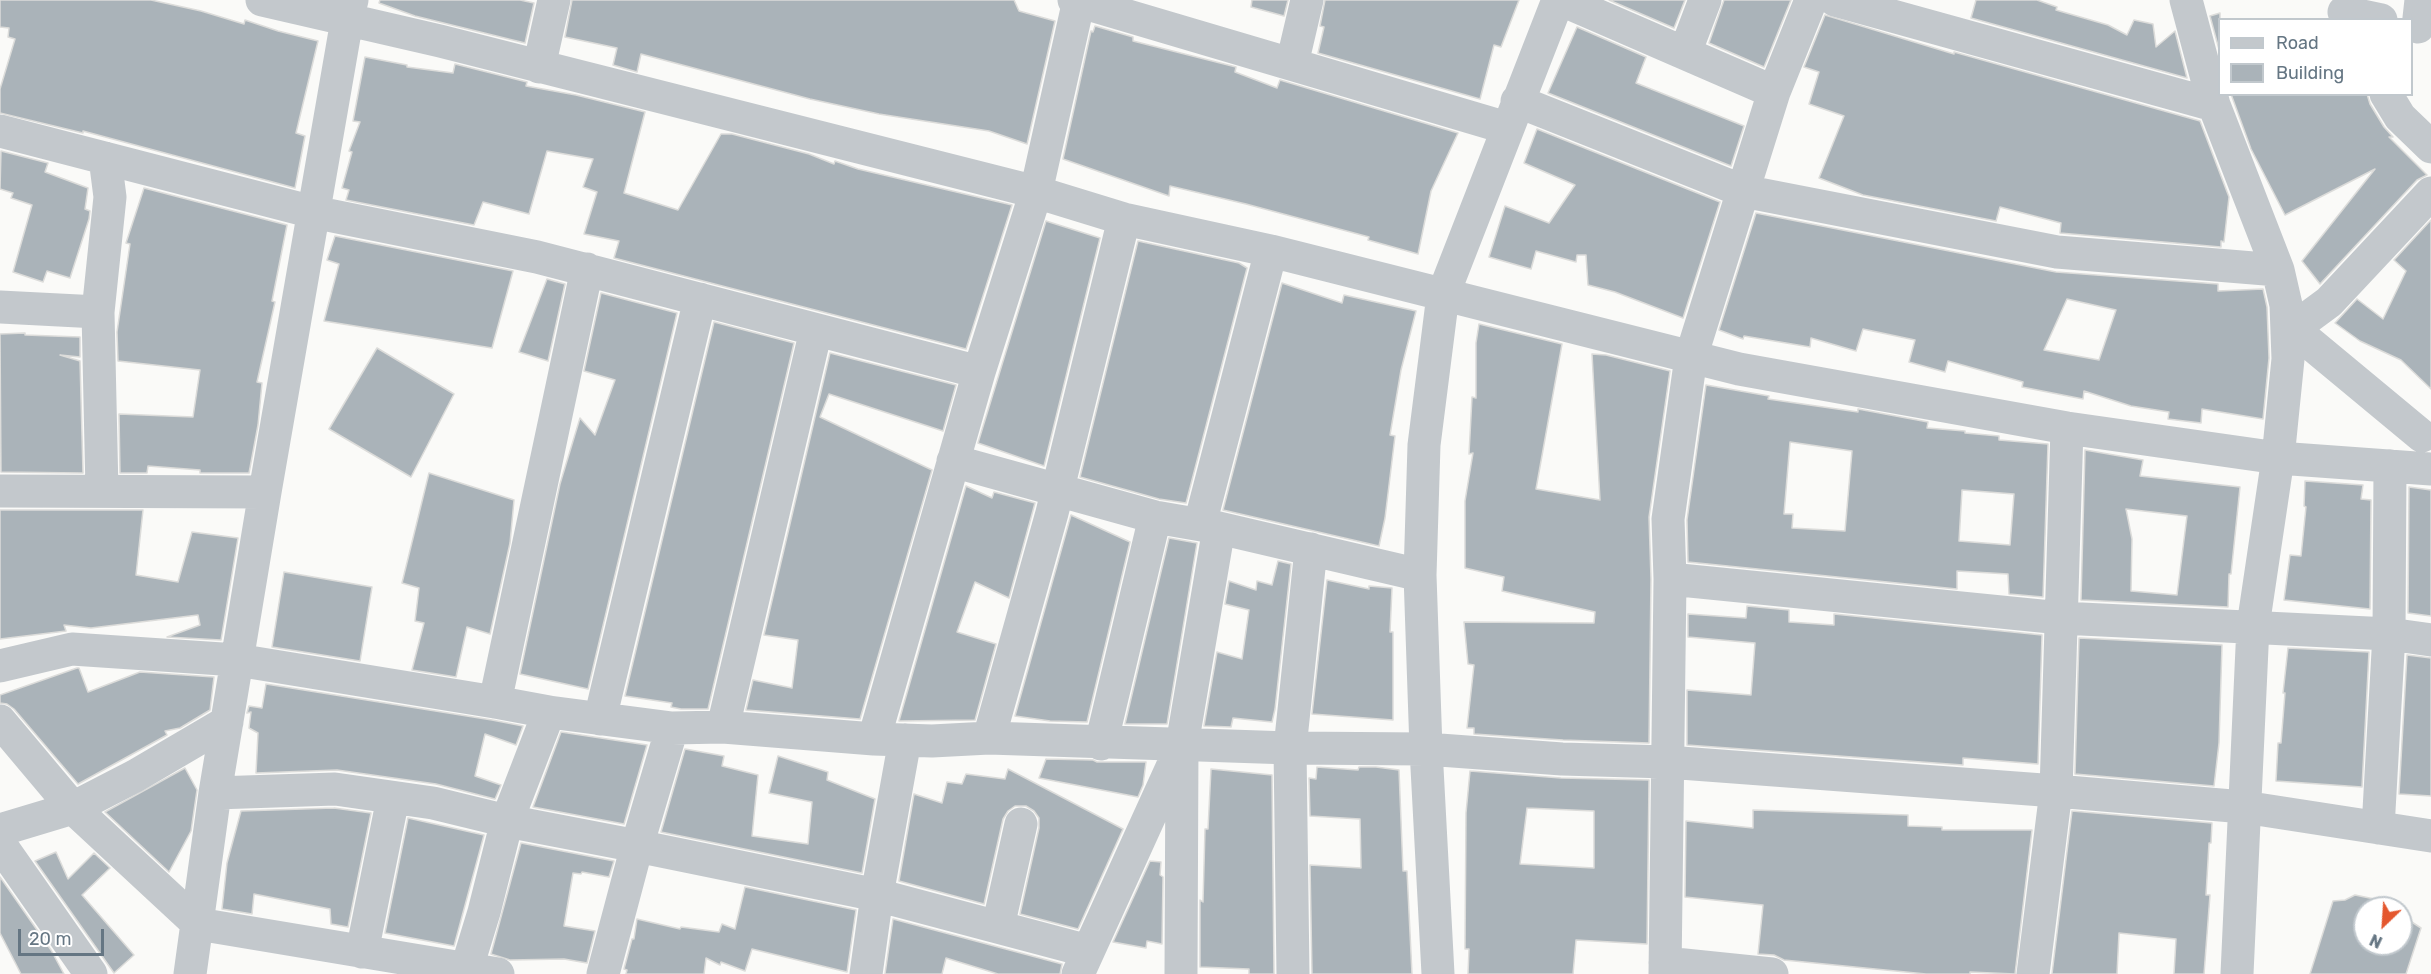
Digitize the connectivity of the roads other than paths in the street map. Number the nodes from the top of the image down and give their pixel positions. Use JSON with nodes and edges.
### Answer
{"nodes":[{"id":1,"x":262,"y":0,"type":"edge"},
{"id":2,"x":554,"y":0,"type":"edge"},
{"id":3,"x":1077,"y":0,"type":"edge"},
{"id":4,"x":1307,"y":0,"type":"edge"},
{"id":5,"x":1560,"y":0,"type":"edge"},
{"id":6,"x":1705,"y":0,"type":"edge"},
{"id":7,"x":1811,"y":0,"type":"edge"},
{"id":8,"x":1835,"y":0,"type":"edge"},
{"id":9,"x":2186,"y":0,"type":"edge"},
{"id":10,"x":349,"y":10,"type":"edge"},
{"id":11,"x":2345,"y":10,"type":"edge"},
{"id":12,"x":2374,"y":18,"type":"edge"},
{"id":13,"x":1685,"y":53,"type":"junction"},
{"id":14,"x":1292,"y":64,"type":"junction"},
{"id":15,"x":539,"y":67,"type":"junction"},
{"id":16,"x":1774,"y":92,"type":"junction"},
{"id":17,"x":2387,"y":96,"type":"edge"},
{"id":18,"x":2214,"y":105,"type":"junction"},
{"id":19,"x":1512,"y":115,"type":"junction"},
{"id":20,"x":0,"y":131,"type":"edge"},
{"id":21,"x":2431,"y":147,"type":"edge"},
{"id":22,"x":105,"y":158,"type":"junction"},
{"id":23,"x":1743,"y":191,"type":"junction"},
{"id":24,"x":1036,"y":192,"type":"junction"},
{"id":25,"x":2431,"y":193,"type":"edge"},
{"id":26,"x":313,"y":212,"type":"junction"},
{"id":27,"x":1124,"y":219,"type":"junction"},
{"id":28,"x":1271,"y":251,"type":"junction"},
{"id":29,"x":587,"y":269,"type":"junction"},
{"id":30,"x":2278,"y":270,"type":"junction"},
{"id":31,"x":1443,"y":295,"type":"junction"},
{"id":32,"x":700,"y":299,"type":"junction"},
{"id":33,"x":0,"y":307,"type":"edge"},
{"id":34,"x":98,"y":312,"type":"junction"},
{"id":35,"x":816,"y":330,"type":"junction"},
{"id":36,"x":2290,"y":331,"type":"junction"},
{"id":37,"x":1690,"y":357,"type":"junction"},
{"id":38,"x":979,"y":372,"type":"junction"},
{"id":39,"x":2426,"y":427,"type":"edge"},
{"id":40,"x":2067,"y":428,"type":"junction"},
{"id":41,"x":2278,"y":458,"type":"junction"},
{"id":42,"x":953,"y":461,"type":"junction"},
{"id":43,"x":2409,"y":468,"type":"edge"},
{"id":44,"x":1057,"y":490,"type":"junction"},
{"id":45,"x":0,"y":491,"type":"edge"},
{"id":46,"x":102,"y":491,"type":"junction"},
{"id":47,"x":265,"y":492,"type":"junction"},
{"id":48,"x":1155,"y":517,"type":"junction"},
{"id":49,"x":1210,"y":526,"type":"junction"},
{"id":50,"x":1311,"y":549,"type":"junction"},
{"id":51,"x":1420,"y":575,"type":"junction"},
{"id":52,"x":1670,"y":579,"type":"junction"},
{"id":53,"x":2061,"y":618,"type":"junction"},
{"id":54,"x":2253,"y":626,"type":"junction"},
{"id":55,"x":2389,"y":634,"type":"junction"},
{"id":56,"x":2431,"y":640,"type":"edge"},
{"id":57,"x":237,"y":660,"type":"junction"},
{"id":58,"x":0,"y":666,"type":"edge"},
{"id":59,"x":495,"y":702,"type":"junction"},
{"id":60,"x":549,"y":712,"type":"junction"},
{"id":61,"x":600,"y":719,"type":"junction"},
{"id":62,"x":0,"y":721,"type":"edge"},
{"id":63,"x":227,"y":722,"type":"junction"},
{"id":64,"x":723,"y":727,"type":"junction"},
{"id":65,"x":672,"y":728,"type":"junction"},
{"id":66,"x":989,"y":738,"type":"junction"},
{"id":67,"x":890,"y":739,"type":"junction"},
{"id":68,"x":1101,"y":744,"type":"junction"},
{"id":69,"x":1182,"y":745,"type":"junction"},
{"id":70,"x":1290,"y":748,"type":"junction"},
{"id":71,"x":1426,"y":749,"type":"junction"},
{"id":72,"x":1667,"y":762,"type":"junction"},
{"id":73,"x":2056,"y":791,"type":"junction"},
{"id":74,"x":215,"y":793,"type":"junction"},
{"id":75,"x":393,"y":798,"type":"junction"},
{"id":76,"x":2244,"y":807,"type":"junction"},
{"id":77,"x":73,"y":808,"type":"junction"},
{"id":78,"x":507,"y":821,"type":"junction"},
{"id":79,"x":1021,"y":824,"type":"dead end"},
{"id":80,"x":2378,"y":828,"type":"junction"},
{"id":81,"x":0,"y":830,"type":"edge"},
{"id":82,"x":2431,"y":836,"type":"edge"},
{"id":83,"x":0,"y":844,"type":"edge"},
{"id":84,"x":637,"y":846,"type":"junction"},
{"id":85,"x":877,"y":896,"type":"junction"},
{"id":86,"x":198,"y":924,"type":"junction"},
{"id":87,"x":998,"y":927,"type":"junction"},
{"id":88,"x":362,"y":952,"type":"junction"},
{"id":89,"x":1083,"y":962,"type":"edge"},
{"id":90,"x":417,"y":968,"type":"edge"},
{"id":91,"x":1665,"y":968,"type":"edge"},
{"id":92,"x":465,"y":971,"type":"edge"},
{"id":93,"x":91,"y":974,"type":"edge"},
{"id":94,"x":190,"y":974,"type":"edge"},
{"id":95,"x":498,"y":974,"type":"edge"},
{"id":96,"x":603,"y":974,"type":"edge"},
{"id":97,"x":866,"y":974,"type":"edge"},
{"id":98,"x":1181,"y":974,"type":"edge"},
{"id":99,"x":1293,"y":974,"type":"edge"},
{"id":100,"x":1438,"y":974,"type":"edge"},
{"id":101,"x":1772,"y":974,"type":"edge"},
{"id":102,"x":2033,"y":974,"type":"edge"},
{"id":103,"x":2237,"y":974,"type":"edge"}],
"edges":[{"from":1,"to":10,"type":"street"},
{"from":2,"to":15,"type":"street"},
{"from":3,"to":14,"type":"street"},
{"from":3,"to":24,"type":"street"},
{"from":4,"to":14,"type":"street"},
{"from":5,"to":13,"type":"street"},
{"from":5,"to":19,"type":"street"},
{"from":6,"to":13,"type":"street"},
{"from":7,"to":16,"type":"street"},
{"from":8,"to":18,"type":"street"},
{"from":9,"to":18,"type":"street"},
{"from":10,"to":15,"type":"street"},
{"from":10,"to":26,"type":"street"},
{"from":11,"to":12,"type":"street"},
{"from":13,"to":16,"type":"street"},
{"from":14,"to":19,"type":"street"},
{"from":15,"to":24,"type":"street"},
{"from":16,"to":23,"type":"street"},
{"from":17,"to":21,"type":"street"},
{"from":18,"to":30,"type":"street"},
{"from":19,"to":23,"type":"street"},
{"from":19,"to":31,"type":"street"},
{"from":20,"to":22,"type":"street"},
{"from":22,"to":26,"type":"street"},
{"from":22,"to":34,"type":"street"},
{"from":23,"to":30,"type":"street"},
{"from":23,"to":37,"type":"street"},
{"from":24,"to":27,"type":"street"},
{"from":24,"to":38,"type":"street"},
{"from":25,"to":36,"type":"street"},
{"from":26,"to":29,"type":"street"},
{"from":26,"to":47,"type":"street"},
{"from":27,"to":28,"type":"street"},
{"from":27,"to":44,"type":"street"},
{"from":28,"to":31,"type":"street"},
{"from":28,"to":49,"type":"street"},
{"from":29,"to":32,"type":"street"},
{"from":29,"to":59,"type":"street"},
{"from":30,"to":36,"type":"street"},
{"from":31,"to":37,"type":"street"},
{"from":31,"to":51,"type":"street"},
{"from":32,"to":35,"type":"street"},
{"from":32,"to":61,"type":"street"},
{"from":33,"to":34,"type":"street"},
{"from":34,"to":46,"type":"street"},
{"from":35,"to":38,"type":"street"},
{"from":35,"to":64,"type":"street"},
{"from":36,"to":39,"type":"street"},
{"from":36,"to":41,"type":"street"},
{"from":37,"to":40,"type":"street"},
{"from":37,"to":52,"type":"street"},
{"from":38,"to":42,"type":"street"},
{"from":39,"to":43,"type":"street"},
{"from":40,"to":41,"type":"street"},
{"from":40,"to":53,"type":"street"},
{"from":41,"to":43,"type":"street"},
{"from":41,"to":54,"type":"street"},
{"from":42,"to":44,"type":"street"},
{"from":42,"to":67,"type":"street"},
{"from":43,"to":55,"type":"street"},
{"from":44,"to":48,"type":"street"},
{"from":44,"to":66,"type":"street"},
{"from":45,"to":46,"type":"street"},
{"from":46,"to":47,"type":"street"},
{"from":47,"to":57,"type":"street"},
{"from":48,"to":49,"type":"street"},
{"from":48,"to":68,"type":"street"},
{"from":49,"to":50,"type":"street"},
{"from":49,"to":69,"type":"street"},
{"from":50,"to":51,"type":"street"},
{"from":50,"to":70,"type":"street"},
{"from":51,"to":71,"type":"street"},
{"from":52,"to":53,"type":"street"},
{"from":52,"to":72,"type":"street"},
{"from":53,"to":54,"type":"street"},
{"from":53,"to":73,"type":"street"},
{"from":54,"to":55,"type":"street"},
{"from":54,"to":76,"type":"street"},
{"from":55,"to":56,"type":"street"},
{"from":55,"to":80,"type":"street"},
{"from":57,"to":58,"type":"street"},
{"from":57,"to":59,"type":"street"},
{"from":57,"to":63,"type":"street"},
{"from":59,"to":60,"type":"street"},
{"from":60,"to":61,"type":"street"},
{"from":60,"to":78,"type":"street"},
{"from":61,"to":65,"type":"street"},
{"from":62,"to":77,"type":"street"},
{"from":63,"to":74,"type":"street"},
{"from":63,"to":77,"type":"street"},
{"from":64,"to":65,"type":"street"},
{"from":64,"to":67,"type":"street"},
{"from":65,"to":84,"type":"street"},
{"from":66,"to":67,"type":"street"},
{"from":66,"to":68,"type":"street"},
{"from":67,"to":85,"type":"street"},
{"from":68,"to":69,"type":"street"},
{"from":69,"to":70,"type":"street"},
{"from":69,"to":89,"type":"street"},
{"from":69,"to":98,"type":"street"},
{"from":70,"to":71,"type":"street"},
{"from":70,"to":99,"type":"street"},
{"from":71,"to":72,"type":"street"},
{"from":71,"to":100,"type":"street"},
{"from":72,"to":73,"type":"street"},
{"from":72,"to":91,"type":"street"},
{"from":73,"to":76,"type":"street"},
{"from":73,"to":102,"type":"street"},
{"from":74,"to":75,"type":"street"},
{"from":74,"to":86,"type":"street"},
{"from":75,"to":78,"type":"street"},
{"from":75,"to":88,"type":"street"},
{"from":76,"to":80,"type":"street"},
{"from":76,"to":103,"type":"street"},
{"from":77,"to":81,"type":"street"},
{"from":77,"to":86,"type":"street"},
{"from":78,"to":84,"type":"street"},
{"from":78,"to":92,"type":"street"},
{"from":79,"to":87,"type":"street"},
{"from":80,"to":82,"type":"street"},
{"from":83,"to":93,"type":"street"},
{"from":84,"to":85,"type":"street"},
{"from":84,"to":96,"type":"street"},
{"from":85,"to":87,"type":"street"},
{"from":85,"to":97,"type":"street"},
{"from":86,"to":88,"type":"street"},
{"from":86,"to":94,"type":"street"},
{"from":87,"to":89,"type":"street"},
{"from":88,"to":90,"type":"street"},
{"from":90,"to":92,"type":"street"},
{"from":91,"to":101,"type":"street"},
{"from":92,"to":95,"type":"street"}]}
